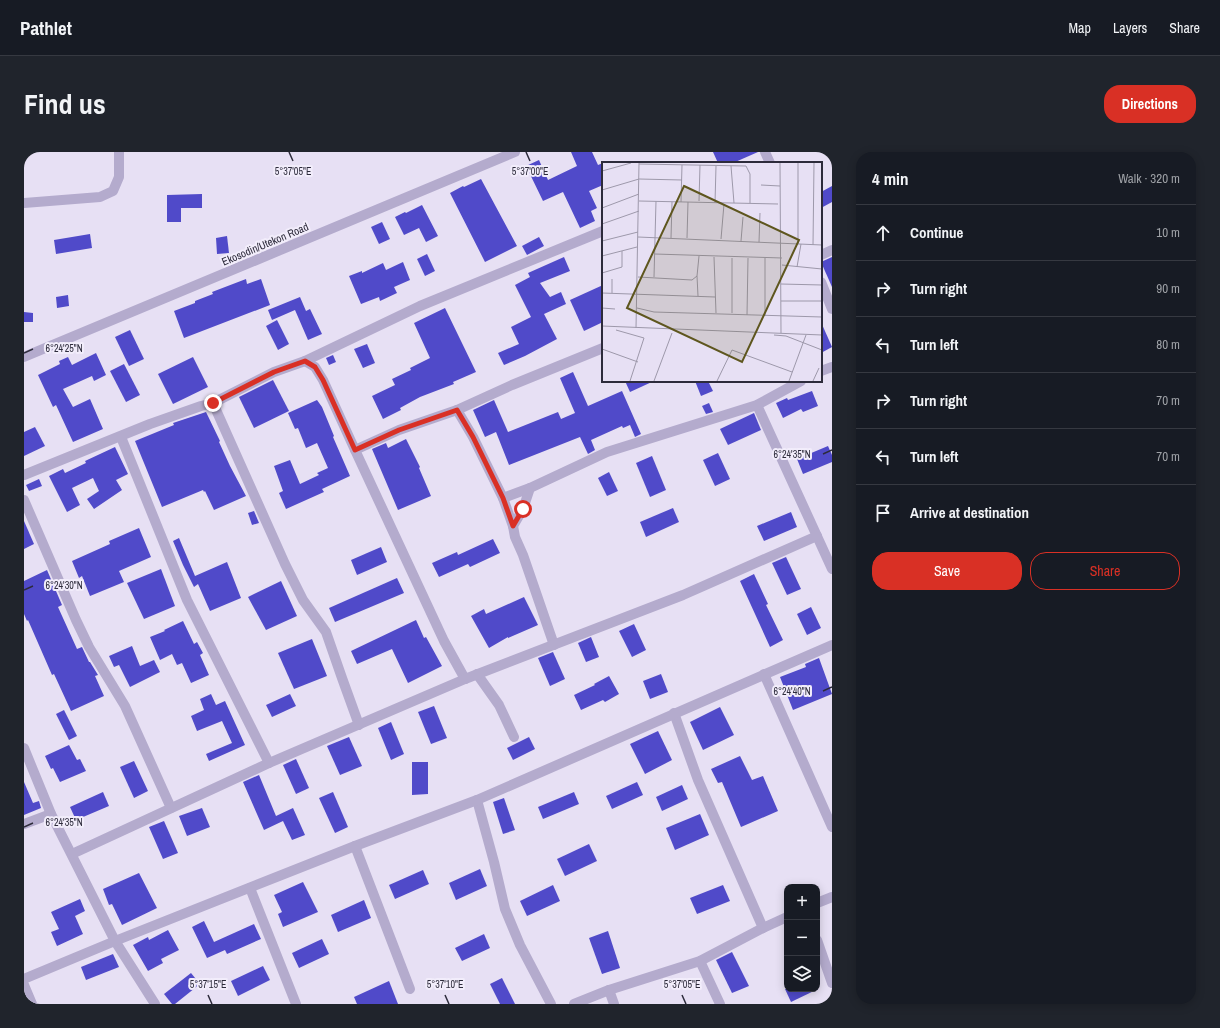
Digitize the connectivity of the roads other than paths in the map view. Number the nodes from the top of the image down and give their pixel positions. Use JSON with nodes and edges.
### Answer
{"nodes":[{"id":1,"x":119,"y":152,"type":"edge"},
{"id":2,"x":515,"y":152,"type":"edge"},
{"id":3,"x":765,"y":152,"type":"edge"},
{"id":4,"x":770,"y":162,"type":"edge"},
{"id":5,"x":24,"y":202,"type":"edge"},
{"id":6,"x":602,"y":231,"type":"edge"},
{"id":7,"x":832,"y":250,"type":"edge"},
{"id":8,"x":822,"y":255,"type":"edge"},
{"id":9,"x":822,"y":284,"type":"edge"},
{"id":10,"x":832,"y":309,"type":"edge"},
{"id":11,"x":602,"y":348,"type":"edge"},
{"id":12,"x":24,"y":357,"type":"edge"},
{"id":13,"x":305,"y":361,"type":"junction"},
{"id":14,"x":832,"y":367,"type":"edge"},
{"id":15,"x":822,"y":371,"type":"edge"},
{"id":16,"x":799,"y":382,"type":"edge"},
{"id":17,"x":213,"y":403,"type":"junction"},
{"id":18,"x":756,"y":405,"type":"junction"},
{"id":19,"x":457,"y":410,"type":"junction"},
{"id":20,"x":121,"y":437,"type":"junction"},
{"id":21,"x":355,"y":450,"type":"junction"},
{"id":22,"x":24,"y":475,"type":"edge"},
{"id":23,"x":530,"y":488,"type":"junction"},
{"id":24,"x":503,"y":498,"type":"junction"},
{"id":25,"x":24,"y":500,"type":"edge"},
{"id":26,"x":513,"y":526,"type":"junction"},
{"id":27,"x":817,"y":536,"type":"junction"},
{"id":28,"x":832,"y":569,"type":"edge"},
{"id":29,"x":554,"y":645,"type":"junction"},
{"id":30,"x":832,"y":645,"type":"edge"},
{"id":31,"x":477,"y":674,"type":"junction"},
{"id":32,"x":764,"y":674,"type":"junction"},
{"id":33,"x":465,"y":679,"type":"junction"},
{"id":34,"x":674,"y":713,"type":"junction"},
{"id":35,"x":359,"y":725,"type":"junction"},
{"id":36,"x":514,"y":737,"type":"dead end"},
{"id":37,"x":24,"y":748,"type":"edge"},
{"id":38,"x":269,"y":763,"type":"junction"},
{"id":39,"x":476,"y":800,"type":"junction"},
{"id":40,"x":171,"y":808,"type":"junction"},
{"id":41,"x":51,"y":814,"type":"junction"},
{"id":42,"x":24,"y":824,"type":"edge"},
{"id":43,"x":832,"y":827,"type":"edge"},
{"id":44,"x":355,"y":846,"type":"junction"},
{"id":45,"x":72,"y":854,"type":"junction"},
{"id":46,"x":250,"y":888,"type":"junction"},
{"id":47,"x":832,"y":897,"type":"edge"},
{"id":48,"x":820,"y":902,"type":"edge"},
{"id":49,"x":784,"y":918,"type":"edge"},
{"id":50,"x":763,"y":928,"type":"junction"},
{"id":51,"x":115,"y":941,"type":"junction"},
{"id":52,"x":820,"y":949,"type":"edge"},
{"id":53,"x":700,"y":961,"type":"junction"},
{"id":54,"x":24,"y":979,"type":"edge"},
{"id":55,"x":832,"y":983,"type":"edge"},
{"id":56,"x":24,"y":985,"type":"edge"},
{"id":57,"x":410,"y":989,"type":"dead end"},
{"id":58,"x":609,"y":990,"type":"junction"},
{"id":59,"x":32,"y":1004,"type":"edge"},
{"id":60,"x":155,"y":1004,"type":"edge"},
{"id":61,"x":296,"y":1004,"type":"edge"},
{"id":62,"x":551,"y":1004,"type":"edge"},
{"id":63,"x":574,"y":1004,"type":"edge"},
{"id":64,"x":614,"y":1004,"type":"edge"},
{"id":65,"x":720,"y":1004,"type":"edge"}],
"edges":[{"from":1,"to":5,"type":"street"},
{"from":2,"to":12,"type":"street","name":"Ekosodin/Utekon Road"},
{"from":3,"to":4,"type":"street"},
{"from":6,"to":13,"type":"street"},
{"from":7,"to":8,"type":"street"},
{"from":9,"to":10,"type":"street"},
{"from":11,"to":19,"type":"street"},
{"from":13,"to":17,"type":"street"},
{"from":13,"to":21,"type":"street"},
{"from":14,"to":15,"type":"street"},
{"from":16,"to":18,"type":"street"},
{"from":17,"to":20,"type":"street"},
{"from":17,"to":35,"type":"street"},
{"from":18,"to":23,"type":"street"},
{"from":18,"to":27,"type":"street"},
{"from":19,"to":21,"type":"street"},
{"from":19,"to":24,"type":"street"},
{"from":20,"to":22,"type":"street"},
{"from":20,"to":38,"type":"street"},
{"from":21,"to":33,"type":"street"},
{"from":23,"to":24,"type":"street"},
{"from":23,"to":26,"type":"street"},
{"from":24,"to":26,"type":"street"},
{"from":25,"to":40,"type":"street"},
{"from":26,"to":29,"type":"street"},
{"from":27,"to":28,"type":"street"},
{"from":27,"to":29,"type":"street"},
{"from":29,"to":31,"type":"street"},
{"from":30,"to":32,"type":"street"},
{"from":31,"to":33,"type":"street"},
{"from":31,"to":36,"type":"street"},
{"from":32,"to":34,"type":"street"},
{"from":32,"to":43,"type":"street"},
{"from":33,"to":35,"type":"street"},
{"from":34,"to":39,"type":"street"},
{"from":34,"to":50,"type":"street"},
{"from":35,"to":38,"type":"street"},
{"from":37,"to":41,"type":"street"},
{"from":38,"to":40,"type":"street"},
{"from":39,"to":44,"type":"street"},
{"from":39,"to":62,"type":"street"},
{"from":40,"to":45,"type":"street"},
{"from":41,"to":42,"type":"street"},
{"from":41,"to":45,"type":"street"},
{"from":44,"to":46,"type":"street"},
{"from":44,"to":57,"type":"street"},
{"from":45,"to":51,"type":"street"},
{"from":46,"to":51,"type":"street"},
{"from":46,"to":61,"type":"street"},
{"from":47,"to":48,"type":"street"},
{"from":49,"to":50,"type":"street"},
{"from":50,"to":53,"type":"street"},
{"from":51,"to":54,"type":"street"},
{"from":51,"to":60,"type":"street"},
{"from":52,"to":55,"type":"street"},
{"from":53,"to":58,"type":"street"},
{"from":53,"to":65,"type":"street"},
{"from":56,"to":59,"type":"street"},
{"from":58,"to":63,"type":"street"},
{"from":58,"to":64,"type":"street"}]}
